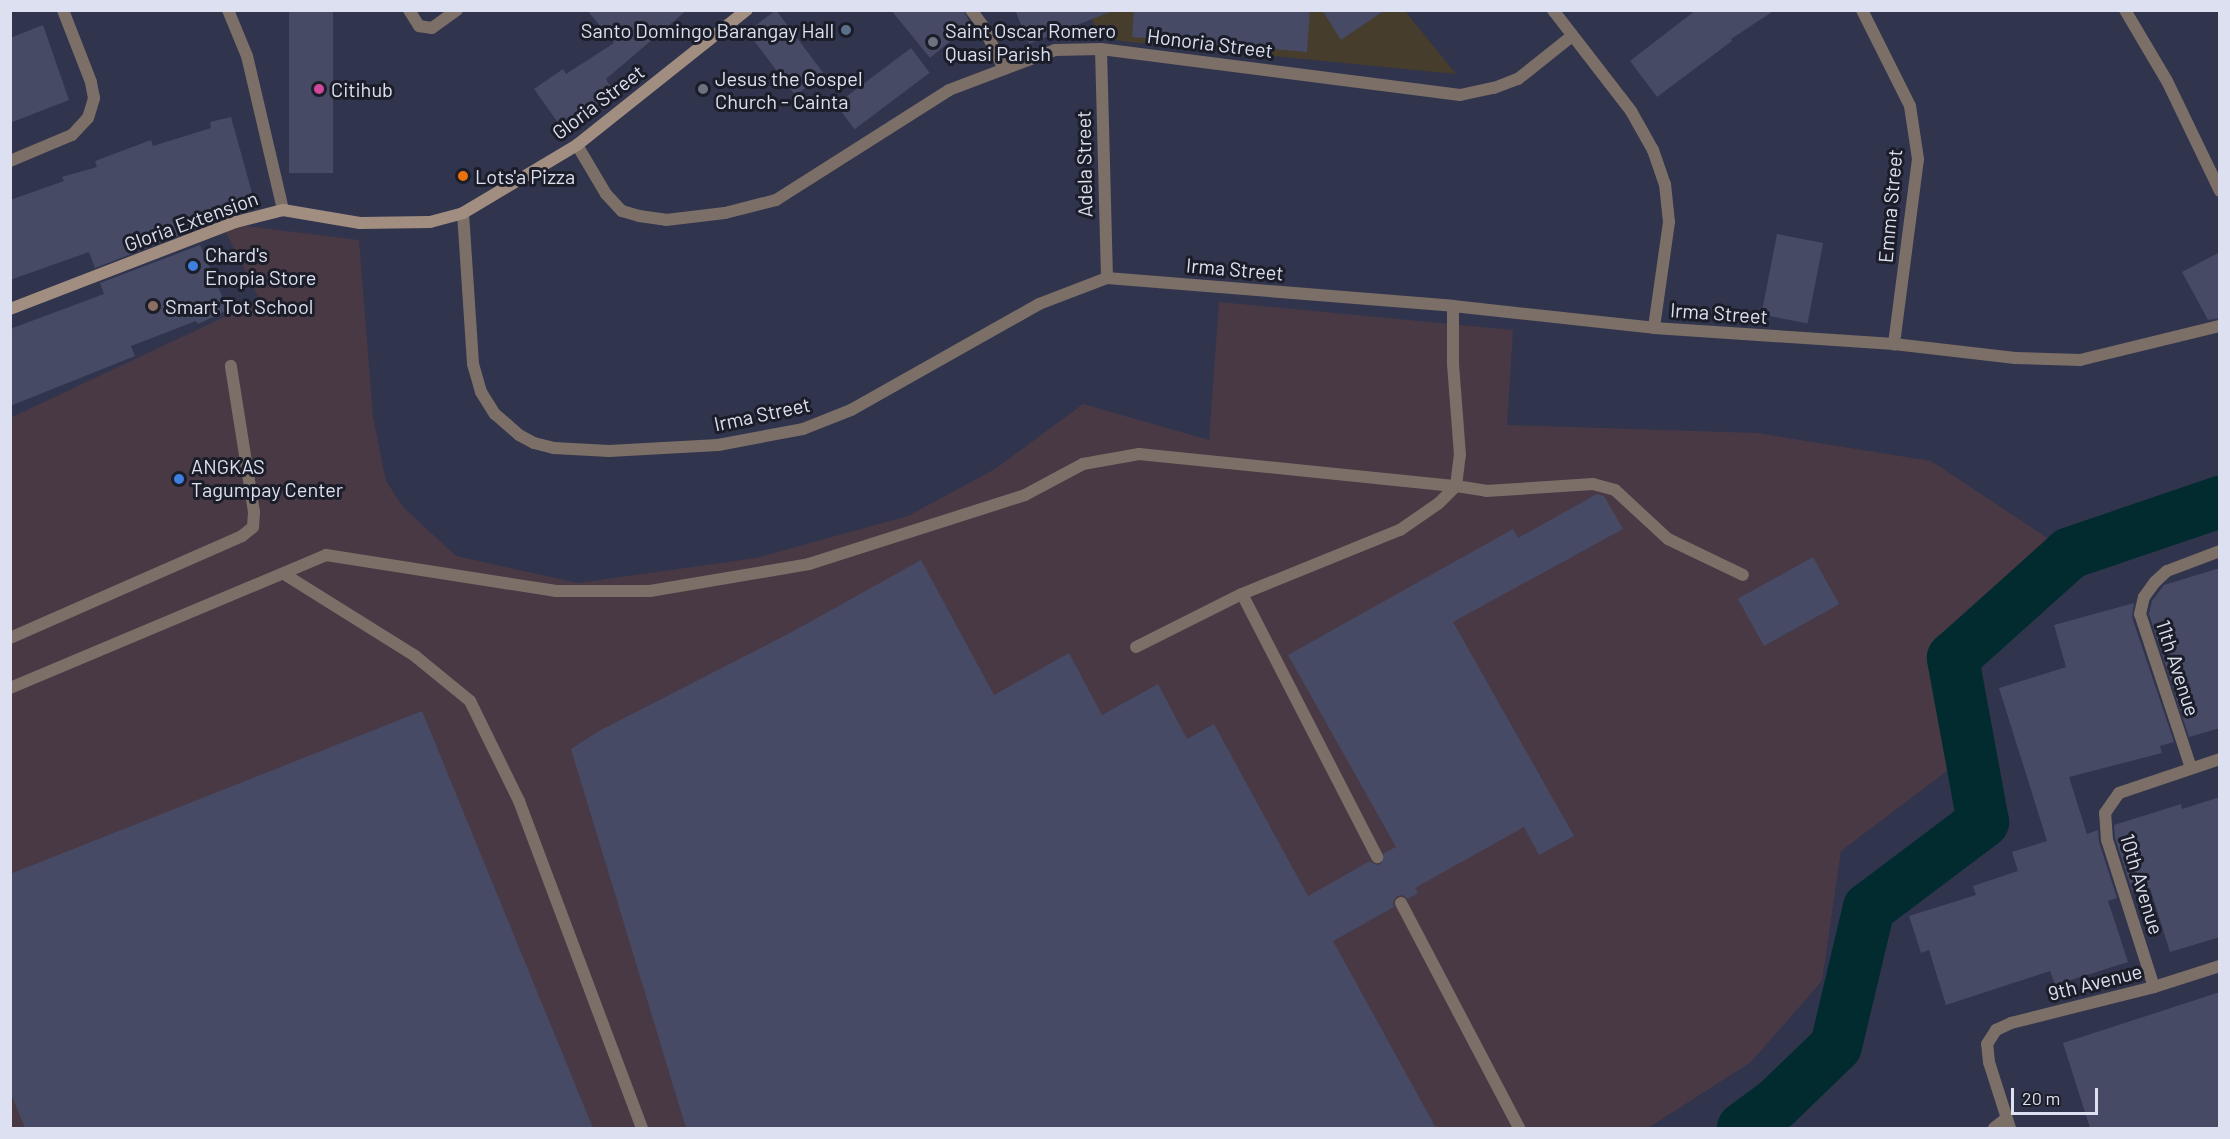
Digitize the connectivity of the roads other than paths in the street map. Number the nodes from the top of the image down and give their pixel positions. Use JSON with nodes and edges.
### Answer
{"nodes":[{"id":1,"x":63,"y":10,"type":"edge"},
{"id":2,"x":228,"y":10,"type":"edge"},
{"id":3,"x":409,"y":10,"type":"edge"},
{"id":4,"x":457,"y":10,"type":"edge"},
{"id":5,"x":747,"y":10,"type":"edge"},
{"id":6,"x":971,"y":10,"type":"edge"},
{"id":7,"x":1553,"y":10,"type":"edge"},
{"id":8,"x":1862,"y":10,"type":"edge"},
{"id":9,"x":2125,"y":10,"type":"edge"},
{"id":10,"x":1572,"y":36,"type":"junction"},
{"id":11,"x":1101,"y":49,"type":"junction"},
{"id":12,"x":1004,"y":69,"type":"junction"},
{"id":13,"x":577,"y":145,"type":"junction"},
{"id":14,"x":10,"y":161,"type":"edge"},
{"id":15,"x":2220,"y":190,"type":"edge"},
{"id":16,"x":283,"y":210,"type":"junction"},
{"id":17,"x":463,"y":213,"type":"junction"},
{"id":18,"x":1107,"y":279,"type":"junction"},
{"id":19,"x":1453,"y":306,"type":"junction"},
{"id":20,"x":10,"y":309,"type":"edge"},
{"id":21,"x":2220,"y":326,"type":"edge"},
{"id":22,"x":1654,"y":328,"type":"junction"},
{"id":23,"x":1894,"y":344,"type":"junction"},
{"id":24,"x":231,"y":366,"type":"dead end"},
{"id":25,"x":1456,"y":486,"type":"junction"},
{"id":26,"x":2220,"y":551,"type":"edge"},
{"id":27,"x":284,"y":574,"type":"junction"},
{"id":28,"x":1743,"y":575,"type":"dead end"},
{"id":29,"x":1242,"y":594,"type":"junction"},
{"id":30,"x":10,"y":638,"type":"edge"},
{"id":31,"x":1136,"y":647,"type":"dead end"},
{"id":32,"x":10,"y":688,"type":"edge"},
{"id":33,"x":2220,"y":759,"type":"edge"},
{"id":34,"x":2191,"y":768,"type":"junction"},
{"id":35,"x":1377,"y":857,"type":"dead end"},
{"id":36,"x":1401,"y":903,"type":"dead end"},
{"id":37,"x":2220,"y":966,"type":"edge"},
{"id":38,"x":2154,"y":987,"type":"junction"},
{"id":39,"x":2009,"y":1123,"type":"edge"},
{"id":40,"x":642,"y":1128,"type":"edge"},
{"id":41,"x":1519,"y":1128,"type":"edge"},
{"id":42,"x":1994,"y":1128,"type":"edge"}],
"edges":[{"from":1,"to":14,"type":"street"},
{"from":2,"to":16,"type":"street"},
{"from":3,"to":4,"type":"street"},
{"from":5,"to":13,"type":"street","name":"Gloria Street"},
{"from":6,"to":12,"type":"street"},
{"from":7,"to":10,"type":"street"},
{"from":8,"to":23,"type":"street","name":"Emma Street"},
{"from":9,"to":15,"type":"street"},
{"from":10,"to":11,"type":"street","name":"Honoria Street"},
{"from":10,"to":22,"type":"street"},
{"from":11,"to":12,"type":"street","name":"Honoria Street"},
{"from":11,"to":18,"type":"street","name":"Adela Street"},
{"from":12,"to":13,"type":"street","name":"Honoria Street"},
{"from":13,"to":17,"type":"street","name":"Gloria Street"},
{"from":16,"to":17,"type":"street","name":"Gloria Extension"},
{"from":16,"to":20,"type":"street","name":"Gloria Extension"},
{"from":17,"to":18,"type":"street","name":"Irma Street"},
{"from":18,"to":19,"type":"street","name":"Irma Street"},
{"from":19,"to":22,"type":"street","name":"Irma Street"},
{"from":19,"to":25,"type":"street"},
{"from":21,"to":23,"type":"street","name":"Irma Street"},
{"from":22,"to":23,"type":"street","name":"Irma Street"},
{"from":24,"to":30,"type":"street"},
{"from":25,"to":27,"type":"street"},
{"from":25,"to":28,"type":"street"},
{"from":25,"to":29,"type":"street"},
{"from":26,"to":34,"type":"street","name":"11th Avenue"},
{"from":27,"to":32,"type":"street"},
{"from":27,"to":40,"type":"street"},
{"from":29,"to":31,"type":"street"},
{"from":29,"to":35,"type":"street"},
{"from":33,"to":34,"type":"street","name":"10th Avenue"},
{"from":34,"to":38,"type":"street","name":"10th Avenue"},
{"from":36,"to":41,"type":"street"},
{"from":37,"to":38,"type":"street","name":"9th Avenue"},
{"from":38,"to":39,"type":"street","name":"9th Avenue"},
{"from":39,"to":42,"type":"street"}]}
